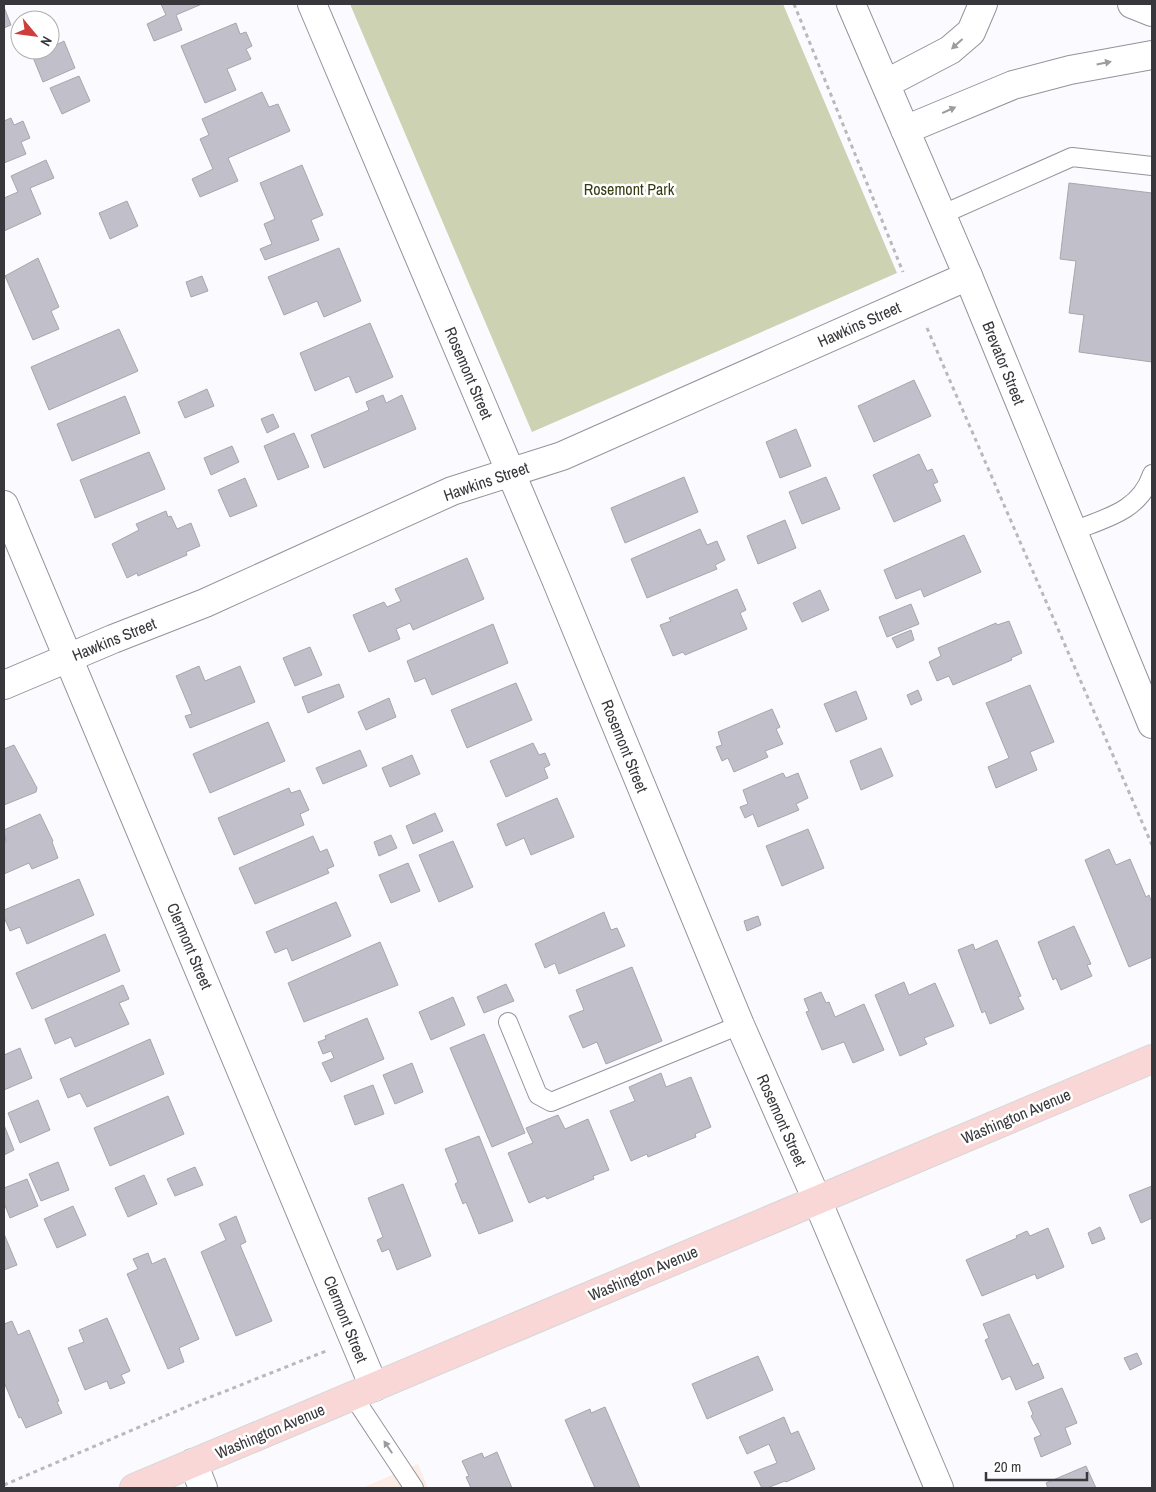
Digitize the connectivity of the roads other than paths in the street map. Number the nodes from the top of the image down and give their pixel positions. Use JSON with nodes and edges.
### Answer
{"nodes":[{"id":1,"x":312,"y":4,"type":"edge"},
{"id":2,"x":851,"y":4,"type":"edge"},
{"id":3,"x":983,"y":4,"type":"edge"},
{"id":4,"x":1132,"y":4,"type":"edge"},
{"id":5,"x":1152,"y":12,"type":"edge"},
{"id":6,"x":1152,"y":55,"type":"edge"},
{"id":7,"x":887,"y":83,"type":"junction"},
{"id":8,"x":905,"y":130,"type":"junction"},
{"id":9,"x":1152,"y":166,"type":"edge"},
{"id":10,"x":941,"y":215,"type":"junction"},
{"id":11,"x":968,"y":276,"type":"junction"},
{"id":12,"x":511,"y":472,"type":"junction"},
{"id":13,"x":1152,"y":474,"type":"edge"},
{"id":14,"x":4,"y":505,"type":"edge"},
{"id":15,"x":1073,"y":531,"type":"junction"},
{"id":16,"x":68,"y":658,"type":"junction"},
{"id":17,"x":4,"y":685,"type":"edge"},
{"id":18,"x":1152,"y":724,"type":"edge"},
{"id":19,"x":508,"y":1022,"type":"dead end"},
{"id":20,"x":740,"y":1025,"type":"junction"},
{"id":21,"x":1152,"y":1059,"type":"edge"},
{"id":22,"x":817,"y":1200,"type":"junction"},
{"id":23,"x":364,"y":1391,"type":"junction"},
{"id":24,"x":193,"y":1463,"type":"junction"},
{"id":25,"x":134,"y":1488,"type":"edge"},
{"id":26,"x":203,"y":1488,"type":"edge"},
{"id":27,"x":414,"y":1488,"type":"edge"},
{"id":28,"x":939,"y":1488,"type":"edge"}],
"edges":[{"from":1,"to":12,"type":"street","name":"Rosemont Street"},
{"from":2,"to":7,"type":"street","name":"Brevator Street"},
{"from":3,"to":7,"type":"street","one_way":true},
{"from":4,"to":5,"type":"street"},
{"from":8,"to":6,"type":"street","one_way":true},
{"from":7,"to":8,"type":"street","name":"Brevator Street"},
{"from":8,"to":10,"type":"street","name":"Brevator Street"},
{"from":9,"to":10,"type":"lane"},
{"from":10,"to":11,"type":"street","name":"Brevator Street"},
{"from":11,"to":12,"type":"street","name":"Hawkins Street"},
{"from":11,"to":15,"type":"street","name":"Brevator Street"},
{"from":12,"to":16,"type":"street","name":"Hawkins Street"},
{"from":12,"to":20,"type":"street","name":"Rosemont Street"},
{"from":13,"to":15,"type":"lane"},
{"from":14,"to":16,"type":"street","name":"Clermont Street"},
{"from":15,"to":18,"type":"street","name":"Brevator Street"},
{"from":16,"to":17,"type":"street","name":"Hawkins Street"},
{"from":16,"to":23,"type":"street","name":"Clermont Street"},
{"from":19,"to":20,"type":"lane"},
{"from":20,"to":22,"type":"street","name":"Rosemont Street"},
{"from":21,"to":22,"type":"main road","name":"Washington Avenue"},
{"from":22,"to":23,"type":"main road","name":"Washington Avenue"},
{"from":22,"to":28,"type":"street","name":"Rosemont Street"},
{"from":23,"to":24,"type":"main road","name":"Washington Avenue"},
{"from":27,"to":23,"type":"lane","one_way":true},
{"from":24,"to":25,"type":"main road","name":"Washington Avenue"},
{"from":24,"to":26,"type":"street"}]}
